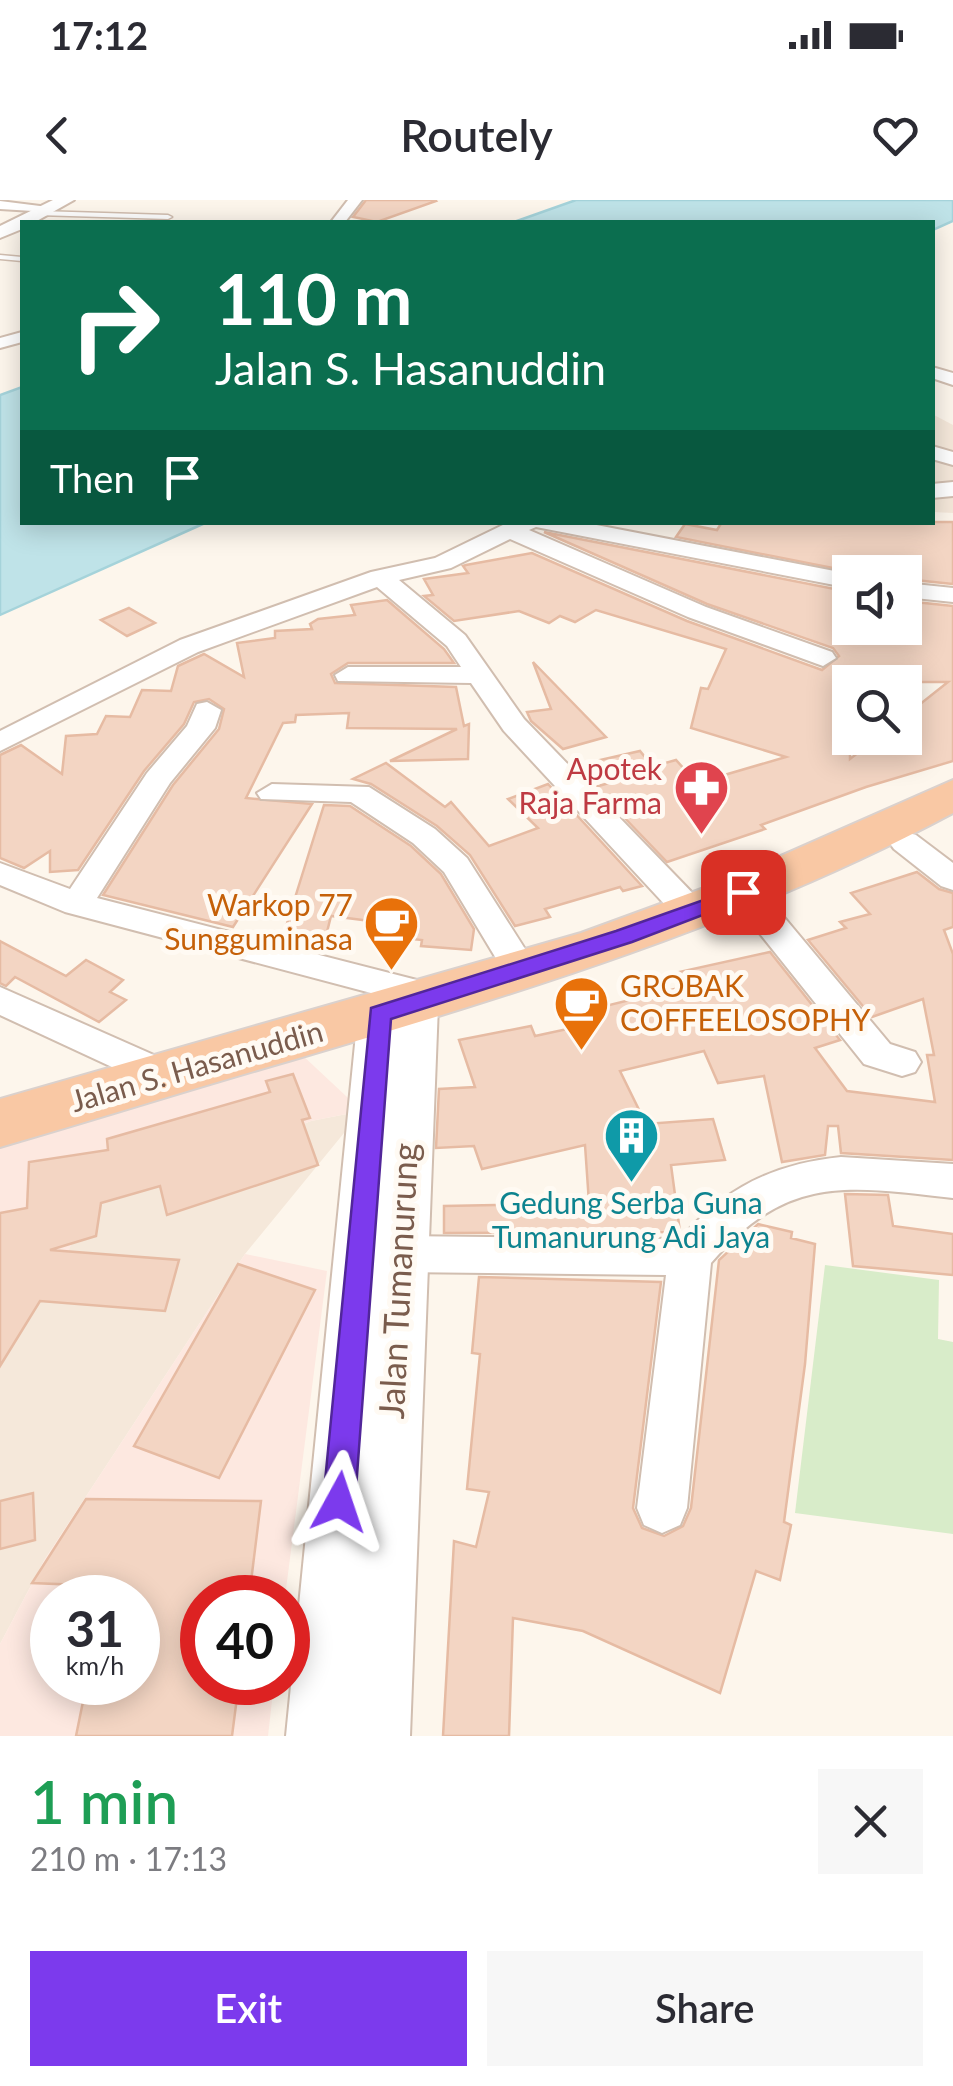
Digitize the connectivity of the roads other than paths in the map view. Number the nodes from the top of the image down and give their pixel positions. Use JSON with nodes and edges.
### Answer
{"nodes":[{"id":1,"x":355,"y":200,"type":"edge"},
{"id":2,"x":0,"y":205,"type":"edge"},
{"id":3,"x":51,"y":207,"type":"edge"},
{"id":4,"x":168,"y":217,"type":"dead end"},
{"id":5,"x":26,"y":220,"type":"edge"},
{"id":6,"x":340,"y":220,"type":"edge"},
{"id":7,"x":575,"y":525,"type":"edge"},
{"id":8,"x":520,"y":527,"type":"edge"},
{"id":9,"x":628,"y":530,"type":"edge"},
{"id":10,"x":380,"y":577,"type":"junction"},
{"id":11,"x":832,"y":577,"type":"edge"},
{"id":12,"x":922,"y":592,"type":"edge"},
{"id":13,"x":953,"y":595,"type":"edge"},
{"id":14,"x":823,"y":658,"type":"dead end"},
{"id":15,"x":348,"y":675,"type":"dead end"},
{"id":16,"x":480,"y":675,"type":"junction"},
{"id":17,"x":207,"y":710,"type":"dead end"},
{"id":18,"x":0,"y":742,"type":"edge"},
{"id":19,"x":272,"y":792,"type":"dead end"},
{"id":20,"x":953,"y":794,"type":"edge"},
{"id":21,"x":953,"y":814,"type":"edge"},
{"id":22,"x":905,"y":842,"type":"junction"},
{"id":23,"x":0,"y":873,"type":"edge"},
{"id":24,"x":953,"y":880,"type":"edge"},
{"id":25,"x":77,"y":904,"type":"junction"},
{"id":26,"x":761,"y":912,"type":"junction"},
{"id":27,"x":693,"y":914,"type":"junction"},
{"id":28,"x":521,"y":971,"type":"junction"},
{"id":29,"x":0,"y":1000,"type":"edge"},
{"id":30,"x":406,"y":1014,"type":"junction"},
{"id":31,"x":902,"y":1062,"type":"dead end"},
{"id":32,"x":168,"y":1077,"type":"junction"},
{"id":33,"x":0,"y":1123,"type":"edge"},
{"id":34,"x":0,"y":1136,"type":"edge"},
{"id":35,"x":953,"y":1181,"type":"edge"},
{"id":36,"x":399,"y":1254,"type":"junction"},
{"id":37,"x":690,"y":1257,"type":"junction"},
{"id":38,"x":662,"y":1508,"type":"dead end"},
{"id":39,"x":320,"y":1736,"type":"edge"},
{"id":40,"x":376,"y":1736,"type":"edge"}],
"edges":[{"from":1,"to":6,"type":"street"},
{"from":2,"to":3,"type":"street"},
{"from":3,"to":4,"type":"lane"},
{"from":3,"to":5,"type":"street"},
{"from":7,"to":9,"type":"street"},
{"from":8,"to":10,"type":"street"},
{"from":8,"to":14,"type":"street"},
{"from":9,"to":11,"type":"street"},
{"from":10,"to":16,"type":"street"},
{"from":10,"to":18,"type":"street"},
{"from":12,"to":13,"type":"street"},
{"from":15,"to":16,"type":"street"},
{"from":16,"to":27,"type":"street"},
{"from":17,"to":25,"type":"street"},
{"from":19,"to":28,"type":"street"},
{"from":20,"to":27,"type":"highway","name":"Jalan S. Hasanuddin"},
{"from":21,"to":22,"type":"highway","name":"Jalan S. Hasanuddin"},
{"from":22,"to":24,"type":"street"},
{"from":22,"to":26,"type":"highway","name":"Jalan S. Hasanuddin"},
{"from":23,"to":25,"type":"street"},
{"from":25,"to":30,"type":"street"},
{"from":26,"to":30,"type":"highway","name":"Jalan S. Hasanuddin"},
{"from":26,"to":31,"type":"street"},
{"from":27,"to":28,"type":"highway","name":"Jalan S. Hasanuddin"},
{"from":28,"to":30,"type":"highway","name":"Jalan S. Hasanuddin"},
{"from":29,"to":32,"type":"street"},
{"from":30,"to":32,"type":"highway","name":"Jalan S. Hasanuddin"},
{"from":30,"to":34,"type":"highway","name":"Jalan S. Hasanuddin"},
{"from":30,"to":36,"type":"street","name":"Jalan Tumanurung"},
{"from":30,"to":39,"type":"street","name":"Jalan Tumanurung"},
{"from":32,"to":33,"type":"highway","name":"Jalan S. Hasanuddin"},
{"from":35,"to":37,"type":"street"},
{"from":36,"to":37,"type":"street"},
{"from":36,"to":40,"type":"street","name":"Jalan Tumanurung"},
{"from":37,"to":38,"type":"street"}]}
